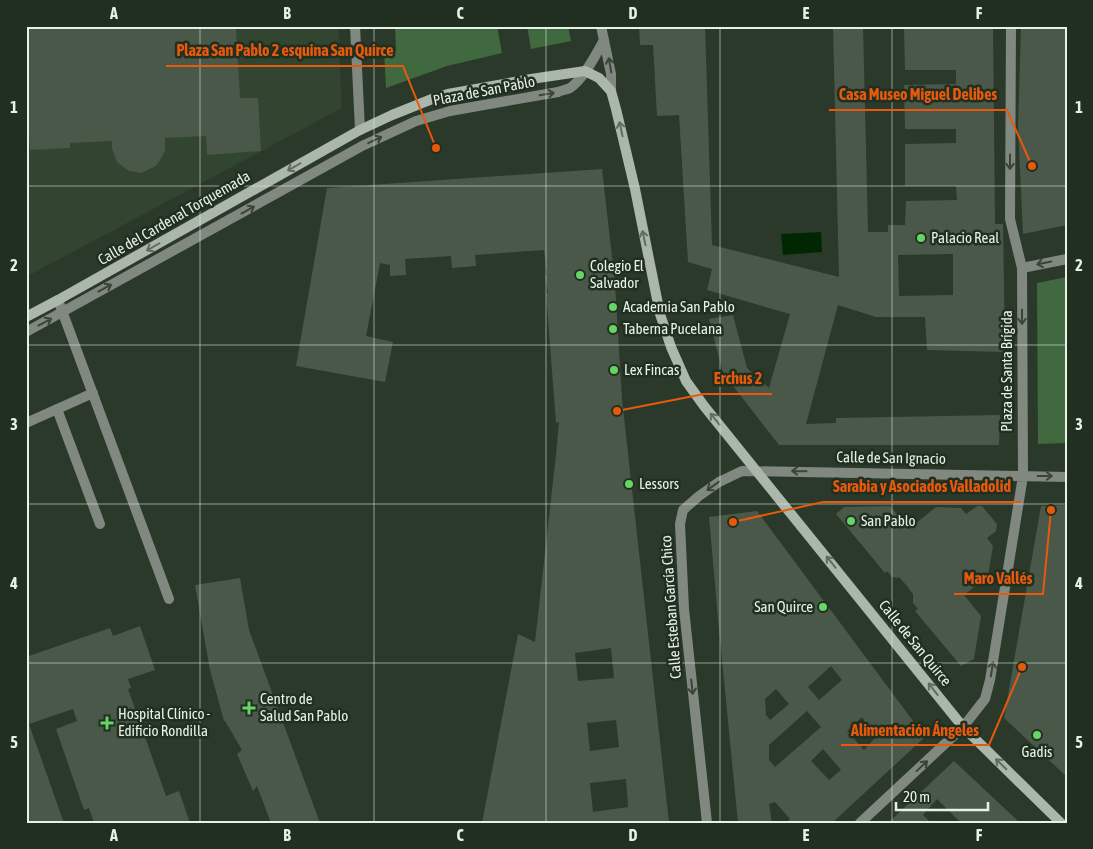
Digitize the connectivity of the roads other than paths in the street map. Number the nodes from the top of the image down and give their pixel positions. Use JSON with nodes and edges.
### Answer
{"nodes":[{"id":1,"x":355,"y":26,"type":"edge"},
{"id":2,"x":601,"y":26,"type":"edge"},
{"id":3,"x":1011,"y":26,"type":"edge"},
{"id":4,"x":604,"y":40,"type":"junction"},
{"id":5,"x":585,"y":71,"type":"junction"},
{"id":6,"x":611,"y":91,"type":"junction"},
{"id":7,"x":360,"y":130,"type":"junction"},
{"id":8,"x":336,"y":143,"type":"joint"},
{"id":9,"x":332,"y":163,"type":"joint"},
{"id":10,"x":1067,"y":259,"type":"edge"},
{"id":11,"x":1022,"y":268,"type":"junction"},
{"id":12,"x":58,"y":300,"type":"junction"},
{"id":13,"x":63,"y":312,"type":"junction"},
{"id":14,"x":26,"y":317,"type":"edge"},
{"id":15,"x":26,"y":332,"type":"edge"},
{"id":16,"x":93,"y":393,"type":"junction"},
{"id":17,"x":56,"y":409,"type":"junction"},
{"id":18,"x":26,"y":423,"type":"edge"},
{"id":19,"x":757,"y":471,"type":"junction"},
{"id":20,"x":1023,"y":476,"type":"junction"},
{"id":21,"x":1067,"y":476,"type":"edge"},
{"id":22,"x":100,"y":524,"type":"dead end"},
{"id":23,"x":170,"y":599,"type":"dead end"},
{"id":24,"x":963,"y":727,"type":"junction"},
{"id":25,"x":707,"y":823,"type":"edge"},
{"id":26,"x":860,"y":823,"type":"edge"},
{"id":27,"x":1061,"y":823,"type":"edge"}],
"edges":[{"from":1,"to":7,"type":"street"},
{"from":2,"to":4,"type":"street"},
{"from":3,"to":11,"type":"street","name":"Plaza de Santa Brígida","one_way":true},
{"from":4,"to":5,"type":"street","name":"Plaza de San Pablo"},
{"from":6,"to":4,"type":"street","one_way":true},
{"from":5,"to":6,"type":"main road"},
{"from":5,"to":7,"type":"main road","name":"Plaza de San Pablo"},
{"from":9,"to":5,"type":"street","name":"Plaza de San Pablo","one_way":true},
{"from":19,"to":6,"type":"main road","one_way":true},
{"from":7,"to":8,"type":"main road","name":"Plaza de San Pablo"},
{"from":8,"to":12,"type":"main road","name":"Calle del Cardenal Torquemada","one_way":true},
{"from":13,"to":9,"type":"street","name":"Calle del Cardenal Torquemada","one_way":true},
{"from":10,"to":11,"type":"street","one_way":true},
{"from":11,"to":20,"type":"street","name":"Plaza de Santa Brígida","one_way":true},
{"from":12,"to":13,"type":"street"},
{"from":12,"to":14,"type":"main road","name":"Calle del Cardenal Torquemada"},
{"from":15,"to":13,"type":"street","name":"Calle del Cardenal Torquemada","one_way":true},
{"from":13,"to":16,"type":"street"},
{"from":16,"to":17,"type":"street"},
{"from":16,"to":23,"type":"street"},
{"from":17,"to":18,"type":"street"},
{"from":17,"to":22,"type":"street"},
{"from":20,"to":19,"type":"street","name":"Calle de San Ignacio","one_way":true},
{"from":24,"to":19,"type":"main road","name":"Calle de San Quirce","one_way":true},
{"from":19,"to":25,"type":"street","name":"Calle Esteban García Chico","one_way":true},
{"from":20,"to":21,"type":"street","one_way":true},
{"from":24,"to":20,"type":"street","name":"Plaza de Santa Brígida","one_way":true},
{"from":26,"to":24,"type":"street","name":"Plaza de Santa Brígida","one_way":true},
{"from":27,"to":24,"type":"main road","name":"Calle de San Quirce","one_way":true}]}
